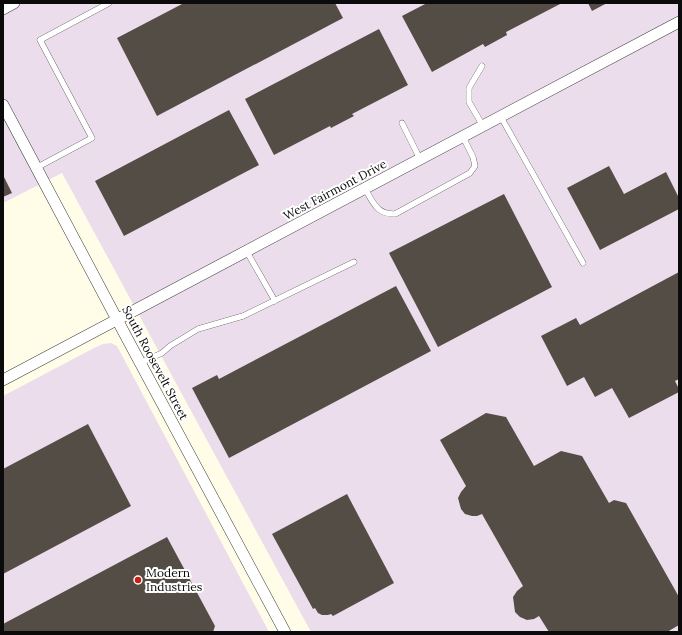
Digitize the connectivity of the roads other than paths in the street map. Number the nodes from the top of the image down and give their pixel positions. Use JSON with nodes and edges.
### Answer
{"nodes":[{"id":1,"x":14,"y":3,"type":"edge"},
{"id":2,"x":109,"y":3,"type":"edge"},
{"id":3,"x":3,"y":9,"type":"edge"},
{"id":4,"x":679,"y":22,"type":"edge"},
{"id":5,"x":482,"y":66,"type":"dead end"},
{"id":6,"x":3,"y":104,"type":"edge"},
{"id":7,"x":501,"y":117,"type":"junction"},
{"id":8,"x":402,"y":123,"type":"dead end"},
{"id":9,"x":482,"y":126,"type":"junction"},
{"id":10,"x":463,"y":137,"type":"junction"},
{"id":11,"x":420,"y":159,"type":"junction"},
{"id":12,"x":36,"y":168,"type":"junction"},
{"id":13,"x":365,"y":189,"type":"junction"},
{"id":14,"x":247,"y":252,"type":"junction"},
{"id":15,"x":354,"y":262,"type":"dead end"},
{"id":16,"x":584,"y":263,"type":"dead end"},
{"id":17,"x":274,"y":301,"type":"junction"},
{"id":18,"x":117,"y":320,"type":"junction"},
{"id":19,"x":140,"y":363,"type":"junction"},
{"id":20,"x":3,"y":380,"type":"edge"},
{"id":21,"x":285,"y":632,"type":"edge"}],
"edges":[{"from":1,"to":3,"type":"street"},
{"from":2,"to":12,"type":"lane"},
{"from":4,"to":7,"type":"street","name":"West Fairmont Drive"},
{"from":5,"to":9,"type":"lane"},
{"from":6,"to":12,"type":"street","name":"South Roosevelt Street"},
{"from":7,"to":9,"type":"street","name":"West Fairmont Drive"},
{"from":7,"to":16,"type":"lane"},
{"from":8,"to":11,"type":"lane"},
{"from":9,"to":10,"type":"street","name":"West Fairmont Drive"},
{"from":10,"to":11,"type":"street","name":"West Fairmont Drive"},
{"from":10,"to":13,"type":"lane"},
{"from":11,"to":13,"type":"street","name":"West Fairmont Drive"},
{"from":12,"to":18,"type":"street","name":"South Roosevelt Street"},
{"from":13,"to":14,"type":"street","name":"West Fairmont Drive"},
{"from":14,"to":17,"type":"lane"},
{"from":14,"to":18,"type":"street","name":"West Fairmont Drive"},
{"from":15,"to":17,"type":"lane"},
{"from":17,"to":19,"type":"lane"},
{"from":18,"to":19,"type":"street","name":"South Roosevelt Street"},
{"from":18,"to":20,"type":"street","name":"West Fairmont Drive"},
{"from":19,"to":21,"type":"street","name":"South Roosevelt Street"}]}
